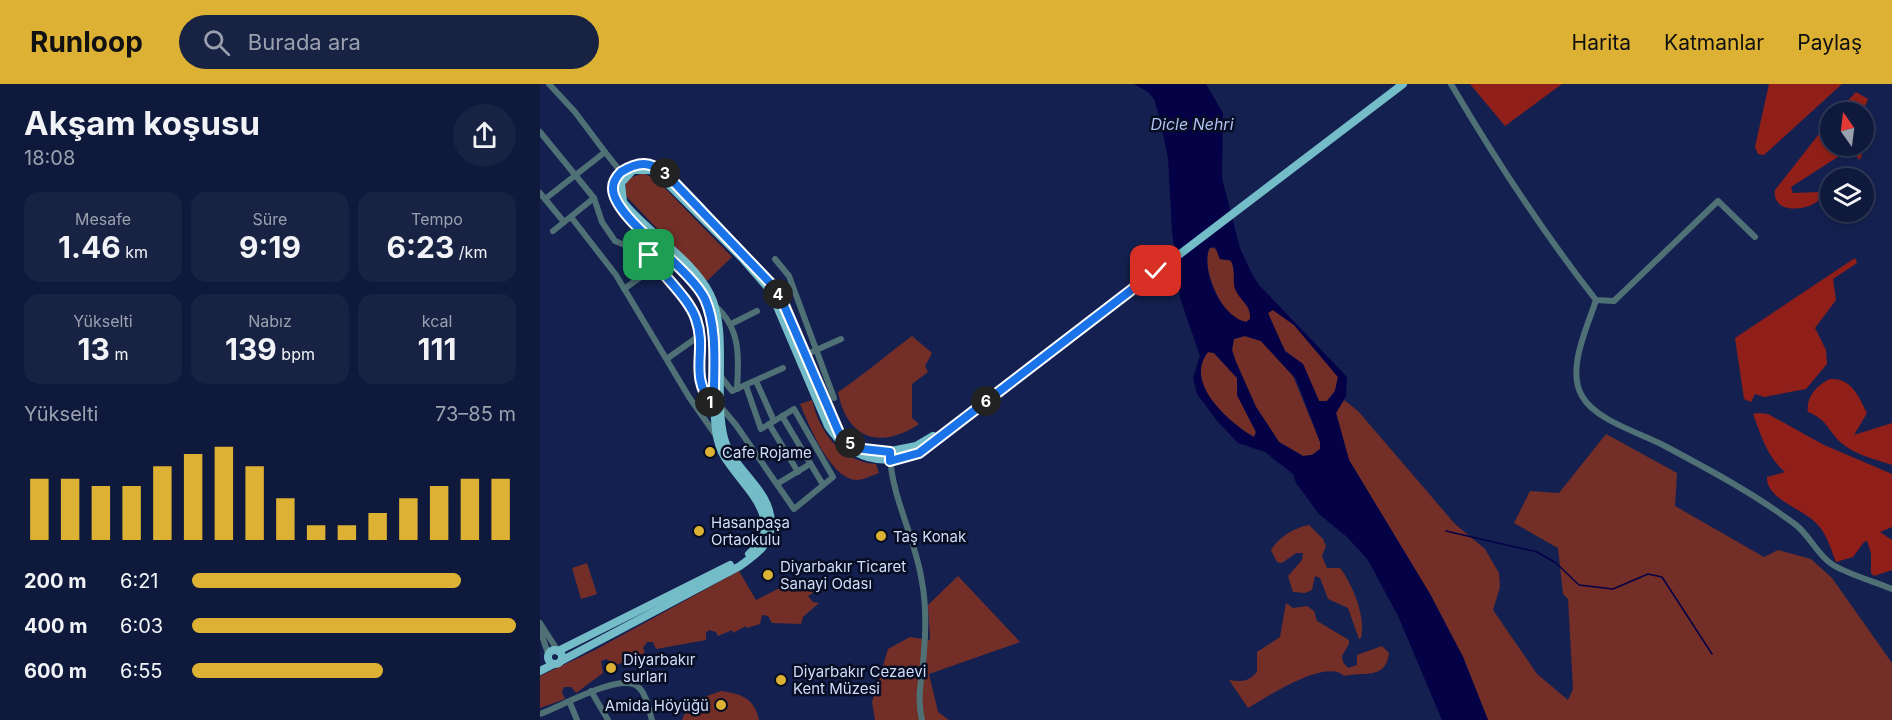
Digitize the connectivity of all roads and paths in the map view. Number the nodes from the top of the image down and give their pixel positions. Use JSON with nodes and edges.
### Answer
{"nodes":[{"id":1,"x":549,"y":84,"type":"edge"},
{"id":2,"x":1393,"y":84,"type":"edge"},
{"id":3,"x":1403,"y":84,"type":"edge"},
{"id":4,"x":1451,"y":84,"type":"edge"},
{"id":5,"x":540,"y":132,"type":"edge"},
{"id":6,"x":605,"y":152,"type":"junction"},
{"id":7,"x":1285,"y":169,"type":"junction"},
{"id":8,"x":621,"y":172,"type":"junction"},
{"id":9,"x":576,"y":176,"type":"junction"},
{"id":10,"x":542,"y":196,"type":"edge"},
{"id":11,"x":594,"y":198,"type":"junction"},
{"id":12,"x":571,"y":217,"type":"junction"},
{"id":13,"x":564,"y":222,"type":"junction"},
{"id":14,"x":553,"y":231,"type":"dead end"},
{"id":15,"x":1755,"y":237,"type":"dead end"},
{"id":16,"x":776,"y":259,"type":"dead end"},
{"id":17,"x":656,"y":266,"type":"junction"},
{"id":18,"x":624,"y":289,"type":"junction"},
{"id":19,"x":1596,"y":300,"type":"junction"},
{"id":20,"x":715,"y":306,"type":"junction"},
{"id":21,"x":757,"y":311,"type":"dead end"},
{"id":22,"x":732,"y":324,"type":"junction"},
{"id":23,"x":699,"y":336,"type":"junction"},
{"id":24,"x":841,"y":339,"type":"dead end"},
{"id":25,"x":816,"y":350,"type":"junction"},
{"id":26,"x":805,"y":355,"type":"junction"},
{"id":27,"x":668,"y":358,"type":"junction"},
{"id":28,"x":783,"y":368,"type":"dead end"},
{"id":29,"x":719,"y":374,"type":"junction"},
{"id":30,"x":756,"y":381,"type":"junction"},
{"id":31,"x":746,"y":386,"type":"junction"},
{"id":32,"x":736,"y":389,"type":"junction"},
{"id":33,"x":834,"y":398,"type":"dead end"},
{"id":34,"x":717,"y":407,"type":"junction"},
{"id":35,"x":782,"y":416,"type":"junction"},
{"id":36,"x":771,"y":422,"type":"junction"},
{"id":37,"x":718,"y":438,"type":"junction"},
{"id":38,"x":890,"y":457,"type":"junction"},
{"id":39,"x":810,"y":464,"type":"junction"},
{"id":40,"x":798,"y":472,"type":"junction"},
{"id":41,"x":822,"y":483,"type":"junction"},
{"id":42,"x":777,"y":484,"type":"junction"},
{"id":43,"x":1892,"y":589,"type":"edge"},
{"id":44,"x":540,"y":623,"type":"edge"},
{"id":45,"x":540,"y":630,"type":"edge"},
{"id":46,"x":558,"y":651,"type":"junction"},
{"id":47,"x":549,"y":656,"type":"junction"},
{"id":48,"x":540,"y":660,"type":"edge"},
{"id":49,"x":558,"y":662,"type":"junction"},
{"id":50,"x":540,"y":671,"type":"edge"},
{"id":51,"x":591,"y":692,"type":"junction"},
{"id":52,"x":570,"y":703,"type":"junction"},
{"id":53,"x":543,"y":713,"type":"edge"},
{"id":54,"x":550,"y":720,"type":"edge"},
{"id":55,"x":577,"y":720,"type":"edge"},
{"id":56,"x":608,"y":720,"type":"edge"},
{"id":57,"x":652,"y":720,"type":"edge"},
{"id":58,"x":922,"y":720,"type":"edge"}],
"edges":[{"from":1,"to":6,"type":"street"},
{"from":2,"to":7,"type":"main road"},
{"from":3,"to":7,"type":"main road"},
{"from":4,"to":19,"type":"street"},
{"from":5,"to":9,"type":"street"},
{"from":6,"to":8,"type":"street"},
{"from":6,"to":9,"type":"street"},
{"from":7,"to":38,"type":"main road"},
{"from":8,"to":26,"type":"main road"},
{"from":8,"to":34,"type":"main road"},
{"from":9,"to":10,"type":"street"},
{"from":9,"to":11,"type":"street"},
{"from":10,"to":13,"type":"street"},
{"from":11,"to":12,"type":"street"},
{"from":11,"to":17,"type":"street"},
{"from":12,"to":13,"type":"street"},
{"from":12,"to":18,"type":"street"},
{"from":13,"to":14,"type":"street"},
{"from":15,"to":19,"type":"street"},
{"from":16,"to":25,"type":"street"},
{"from":17,"to":18,"type":"street"},
{"from":17,"to":23,"type":"street"},
{"from":18,"to":27,"type":"street"},
{"from":19,"to":43,"type":"street"},
{"from":20,"to":22,"type":"street"},
{"from":20,"to":29,"type":"main road"},
{"from":20,"to":38,"type":"main road"},
{"from":21,"to":22,"type":"street"},
{"from":22,"to":32,"type":"street"},
{"from":23,"to":27,"type":"street"},
{"from":23,"to":34,"type":"street"},
{"from":24,"to":25,"type":"street"},
{"from":25,"to":26,"type":"street"},
{"from":25,"to":33,"type":"street"},
{"from":26,"to":38,"type":"main road"},
{"from":27,"to":37,"type":"street"},
{"from":28,"to":30,"type":"street"},
{"from":29,"to":32,"type":"street"},
{"from":29,"to":34,"type":"main road"},
{"from":30,"to":31,"type":"street"},
{"from":30,"to":36,"type":"street"},
{"from":31,"to":32,"type":"street"},
{"from":31,"to":36,"type":"street"},
{"from":34,"to":37,"type":"main road"},
{"from":34,"to":42,"type":"street"},
{"from":34,"to":49,"type":"main road"},
{"from":35,"to":36,"type":"street"},
{"from":35,"to":39,"type":"street"},
{"from":35,"to":41,"type":"street"},
{"from":36,"to":40,"type":"street"},
{"from":37,"to":46,"type":"main road"},
{"from":38,"to":58,"type":"street"},
{"from":39,"to":40,"type":"street"},
{"from":39,"to":41,"type":"street"},
{"from":40,"to":42,"type":"street"},
{"from":41,"to":42,"type":"street"},
{"from":44,"to":46,"type":"street"},
{"from":45,"to":47,"type":"street"},
{"from":46,"to":47,"type":"main road"},
{"from":46,"to":49,"type":"main road"},
{"from":47,"to":48,"type":"main road"},
{"from":47,"to":49,"type":"main road"},
{"from":49,"to":50,"type":"main road"},
{"from":51,"to":52,"type":"street"},
{"from":51,"to":56,"type":"street"},
{"from":51,"to":57,"type":"street"},
{"from":52,"to":53,"type":"street"},
{"from":52,"to":55,"type":"street"},
{"from":53,"to":54,"type":"street"}]}
